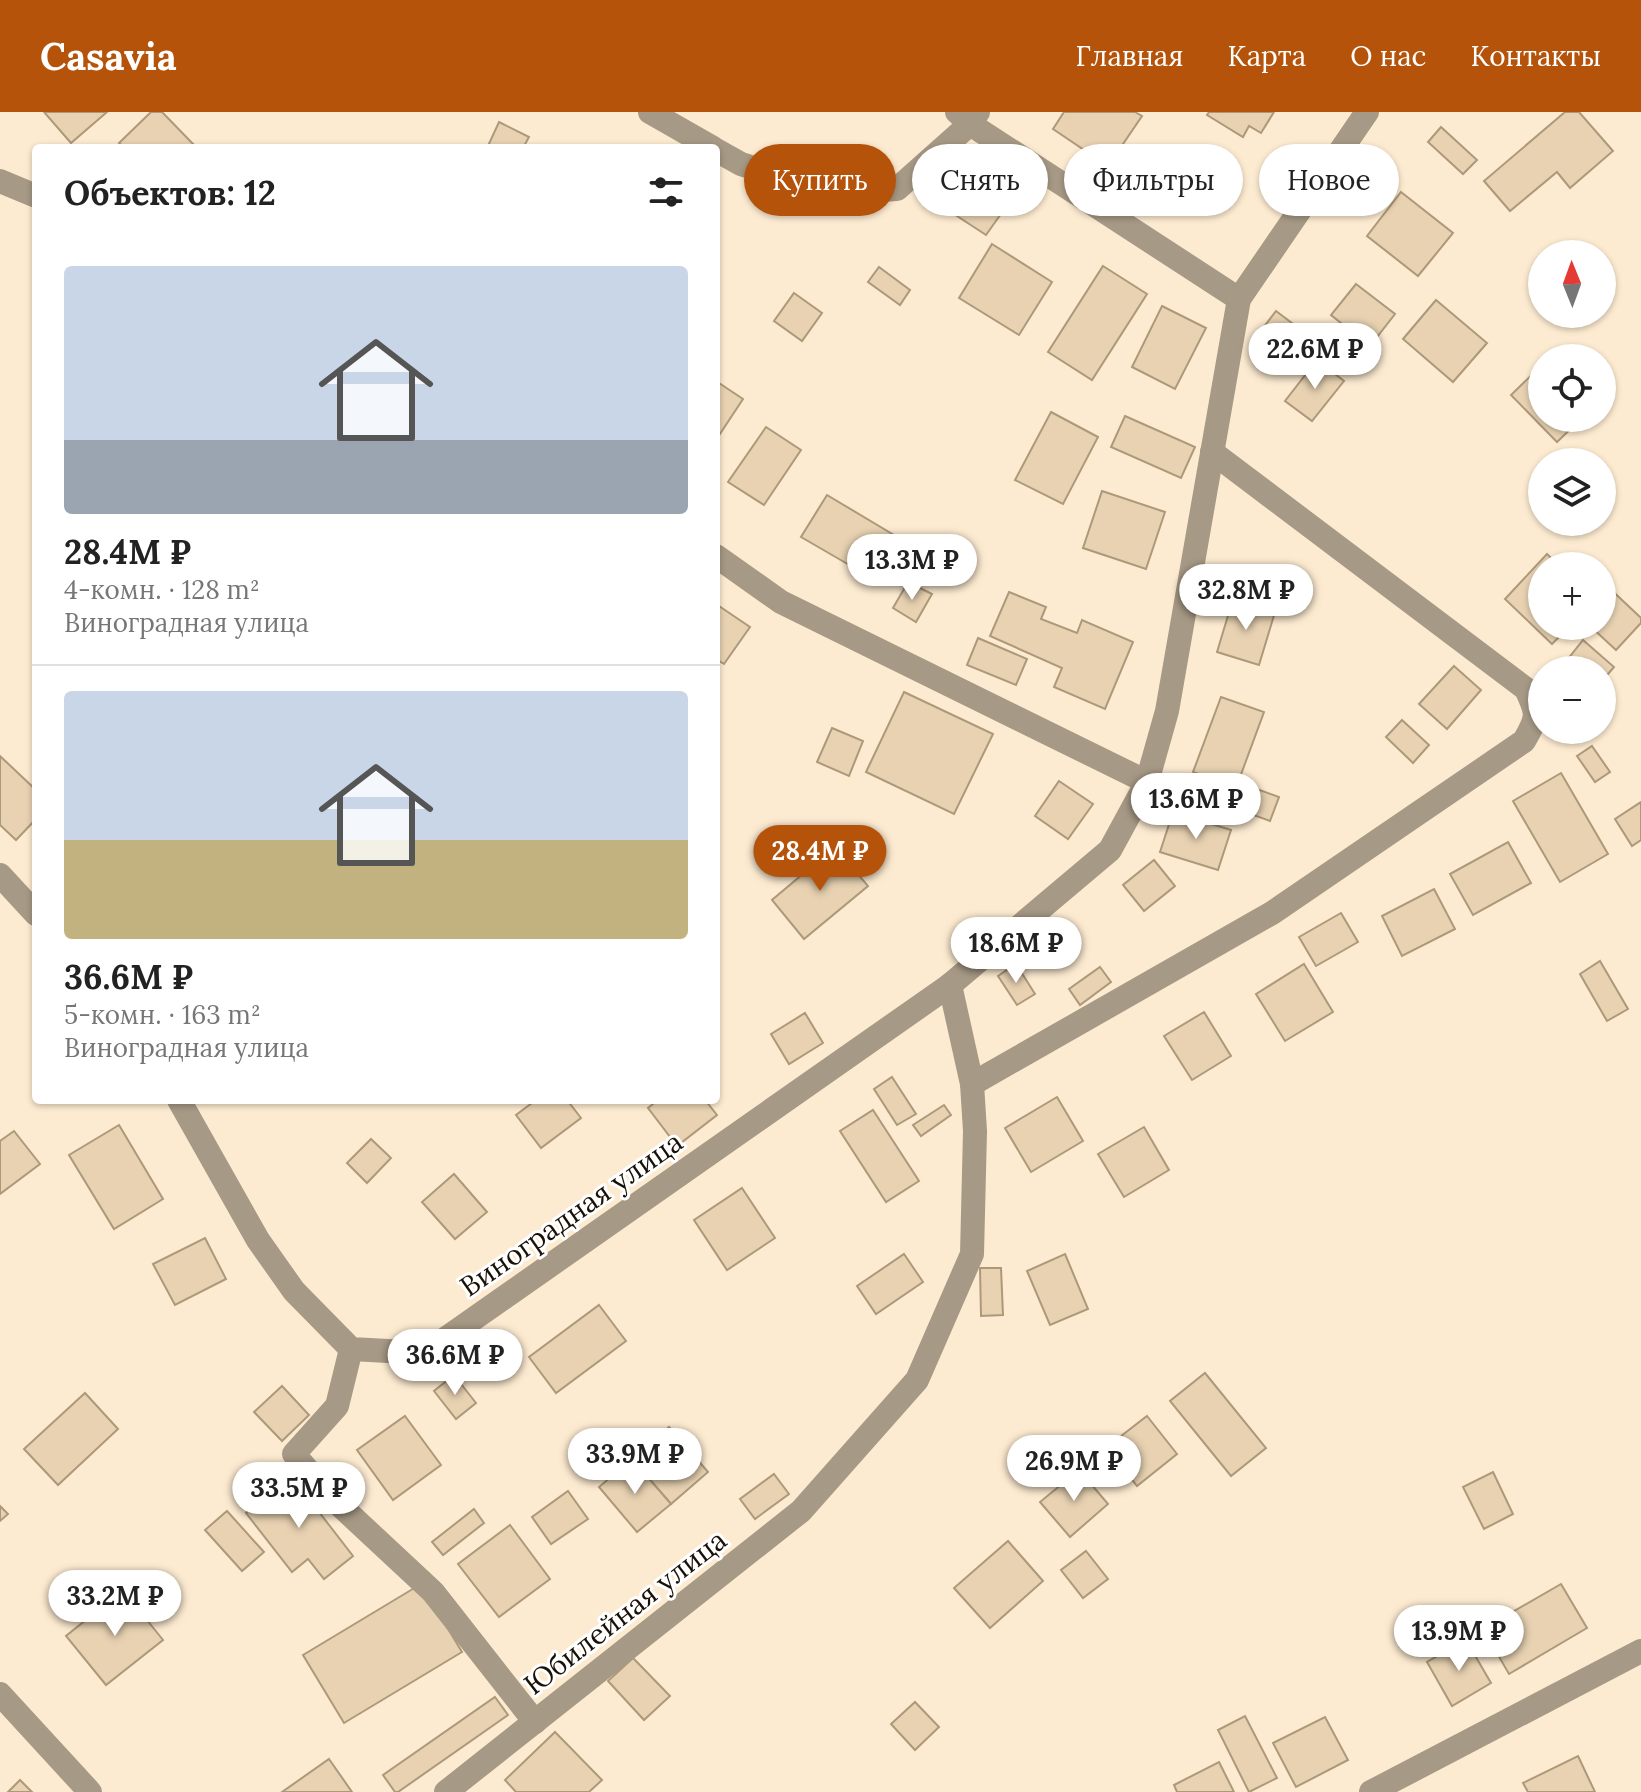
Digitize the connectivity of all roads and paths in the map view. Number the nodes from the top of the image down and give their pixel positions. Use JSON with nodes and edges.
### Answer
{"nodes":[{"id":1,"x":650,"y":112,"type":"edge"},
{"id":2,"x":1367,"y":112,"type":"edge"},
{"id":3,"x":968,"y":116,"type":"edge"},
{"id":4,"x":705,"y":144,"type":"edge"},
{"id":5,"x":720,"y":152,"type":"edge"},
{"id":6,"x":0,"y":181,"type":"edge"},
{"id":7,"x":32,"y":194,"type":"edge"},
{"id":8,"x":1239,"y":299,"type":"junction"},
{"id":9,"x":1212,"y":452,"type":"junction"},
{"id":10,"x":720,"y":559,"type":"edge"},
{"id":11,"x":1147,"y":782,"type":"junction"},
{"id":12,"x":0,"y":875,"type":"edge"},
{"id":13,"x":32,"y":910,"type":"edge"},
{"id":14,"x":950,"y":985,"type":"junction"},
{"id":15,"x":972,"y":1084,"type":"junction"},
{"id":16,"x":181,"y":1104,"type":"edge"},
{"id":17,"x":351,"y":1349,"type":"junction"},
{"id":18,"x":1641,"y":1651,"type":"edge"},
{"id":19,"x":0,"y":1694,"type":"edge"},
{"id":20,"x":535,"y":1722,"type":"junction"},
{"id":21,"x":90,"y":1792,"type":"edge"},
{"id":22,"x":446,"y":1792,"type":"edge"},
{"id":23,"x":1371,"y":1792,"type":"edge"}],
"edges":[{"from":1,"to":4,"type":"street"},
{"from":2,"to":8,"type":"street","name":"Виноградная улица"},
{"from":3,"to":5,"type":"street"},
{"from":3,"to":8,"type":"street"},
{"from":6,"to":7,"type":"street"},
{"from":8,"to":9,"type":"street","name":"Виноградная улица"},
{"from":9,"to":11,"type":"street","name":"Виноградная улица"},
{"from":9,"to":15,"type":"street"},
{"from":10,"to":11,"type":"street"},
{"from":11,"to":14,"type":"street","name":"Виноградная улица"},
{"from":12,"to":13,"type":"street"},
{"from":14,"to":15,"type":"street","name":"Юбилейная улица"},
{"from":14,"to":17,"type":"street","name":"Виноградная улица"},
{"from":15,"to":20,"type":"street","name":"Юбилейная улица"},
{"from":16,"to":17,"type":"street"},
{"from":17,"to":20,"type":"street"},
{"from":18,"to":23,"type":"street"},
{"from":19,"to":21,"type":"street"},
{"from":20,"to":22,"type":"street","name":"Юбилейная улица"}]}
